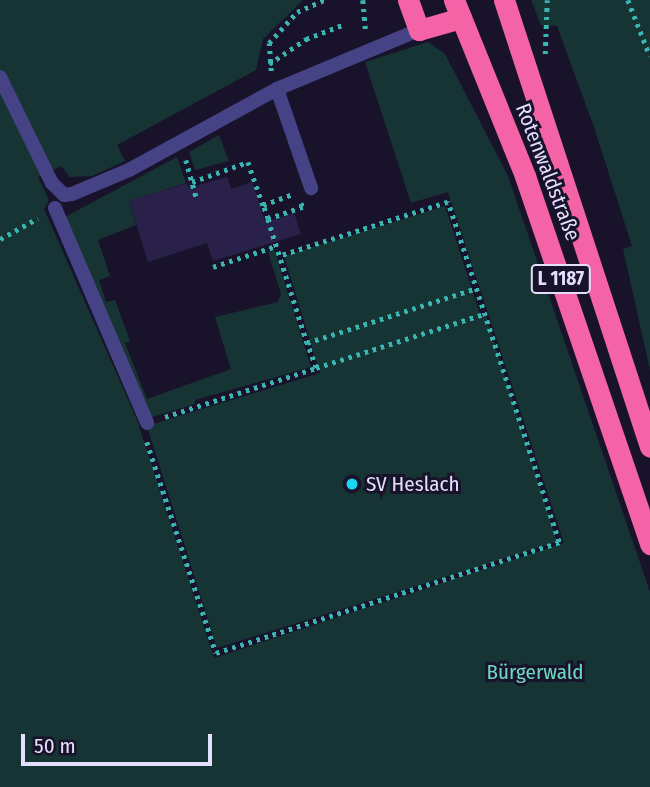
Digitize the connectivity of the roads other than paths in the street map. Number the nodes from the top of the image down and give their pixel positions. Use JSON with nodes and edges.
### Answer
{"nodes":[{"id":1,"x":408,"y":0,"type":"edge"},
{"id":2,"x":504,"y":0,"type":"edge"},
{"id":3,"x":457,"y":9,"type":"edge"},
{"id":4,"x":419,"y":30,"type":"junction"},
{"id":5,"x":0,"y":77,"type":"edge"},
{"id":6,"x":277,"y":89,"type":"junction"},
{"id":7,"x":304,"y":190,"type":"road end"},
{"id":8,"x":55,"y":208,"type":"road end"},
{"id":9,"x":147,"y":423,"type":"road end"},
{"id":10,"x":650,"y":447,"type":"edge"},
{"id":11,"x":650,"y":544,"type":"edge"}],
"edges":[{"from":1,"to":4,"type":"highway"},
{"from":2,"to":10,"type":"highway","name":"Rotenwaldstraße","number":"L 1187"},
{"from":3,"to":4,"type":"highway","name":"Rotenwaldstraße","number":"L 1187"},
{"from":3,"to":11,"type":"highway","name":"Rotenwaldstraße","number":"L 1187"},
{"from":4,"to":6,"type":"lane"},
{"from":5,"to":6,"type":"lane"},
{"from":6,"to":7,"type":"lane"},
{"from":8,"to":9,"type":"lane"}]}
